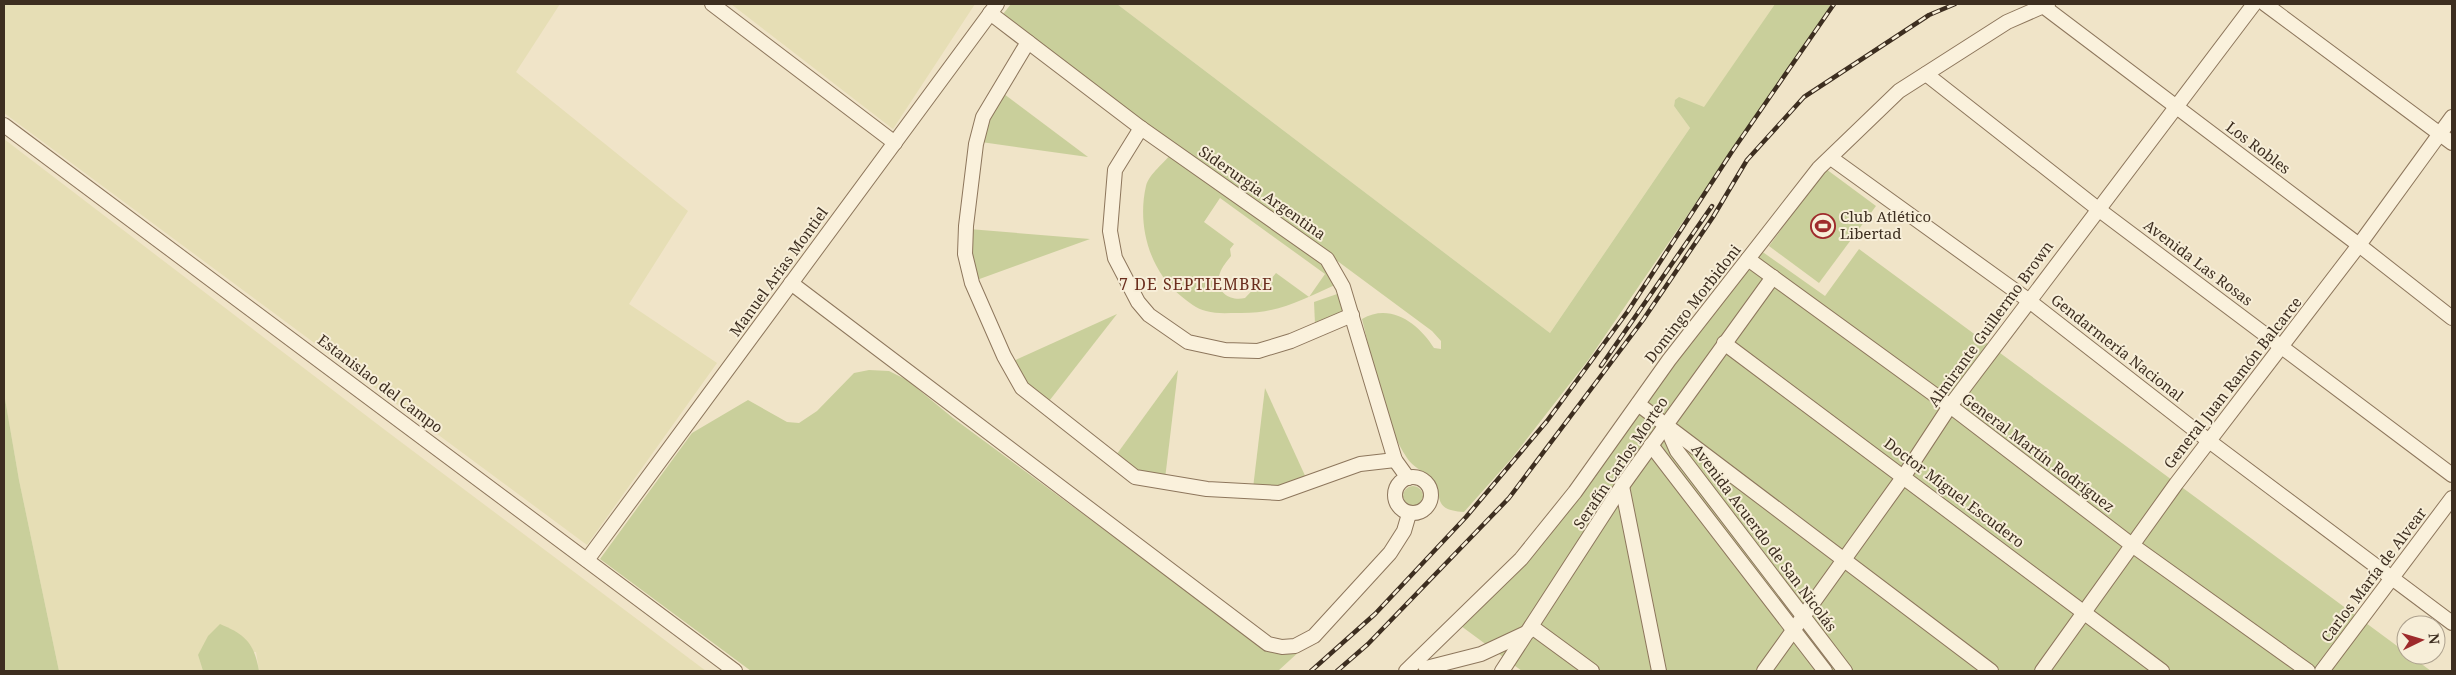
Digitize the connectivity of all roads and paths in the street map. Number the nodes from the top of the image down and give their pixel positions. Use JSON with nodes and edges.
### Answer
{"nodes":[{"id":1,"x":712,"y":4,"type":"edge"},
{"id":2,"x":2254,"y":4,"type":"edge"},
{"id":3,"x":2265,"y":4,"type":"edge"},
{"id":4,"x":2046,"y":5,"type":"edge"},
{"id":5,"x":994,"y":8,"type":"edge"},
{"id":6,"x":1028,"y":42,"type":"junction"},
{"id":7,"x":1926,"y":74,"type":"junction"},
{"id":8,"x":2176,"y":106,"type":"junction"},
{"id":9,"x":2452,"y":117,"type":"edge"},
{"id":10,"x":4,"y":125,"type":"edge"},
{"id":11,"x":1141,"y":128,"type":"junction"},
{"id":12,"x":2440,"y":134,"type":"junction"},
{"id":13,"x":895,"y":143,"type":"junction"},
{"id":14,"x":2452,"y":143,"type":"edge"},
{"id":15,"x":1831,"y":158,"type":"junction"},
{"id":16,"x":2098,"y":209,"type":"junction"},
{"id":17,"x":2359,"y":245,"type":"junction"},
{"id":18,"x":1748,"y":259,"type":"junction"},
{"id":19,"x":1774,"y":277,"type":"junction"},
{"id":20,"x":792,"y":283,"type":"junction"},
{"id":21,"x":2028,"y":300,"type":"junction"},
{"id":22,"x":1352,"y":315,"type":"junction"},
{"id":23,"x":2452,"y":318,"type":"edge"},
{"id":24,"x":1724,"y":343,"type":"junction"},
{"id":25,"x":2282,"y":346,"type":"junction"},
{"id":26,"x":1638,"y":404,"type":"junction"},
{"id":27,"x":1950,"y":406,"type":"junction"},
{"id":28,"x":1666,"y":425,"type":"junction"},
{"id":29,"x":2209,"y":441,"type":"junction"},
{"id":30,"x":1651,"y":445,"type":"junction"},
{"id":31,"x":1394,"y":460,"type":"junction"},
{"id":32,"x":2452,"y":475,"type":"edge"},
{"id":33,"x":1904,"y":476,"type":"junction"},
{"id":34,"x":1408,"y":478,"type":"junction"},
{"id":35,"x":1622,"y":486,"type":"junction"},
{"id":36,"x":2452,"y":498,"type":"edge"},
{"id":37,"x":1409,"y":514,"type":"junction"},
{"id":38,"x":2132,"y":545,"type":"junction"},
{"id":39,"x":587,"y":560,"type":"junction"},
{"id":40,"x":1844,"y":560,"type":"junction"},
{"id":41,"x":2392,"y":577,"type":"junction"},
{"id":42,"x":2086,"y":612,"type":"junction"},
{"id":43,"x":1802,"y":615,"type":"junction"},
{"id":44,"x":2452,"y":623,"type":"edge"},
{"id":45,"x":1531,"y":629,"type":"junction"},
{"id":46,"x":1794,"y":629,"type":"junction"},
{"id":47,"x":1424,"y":667,"type":"edge"},
{"id":48,"x":735,"y":671,"type":"edge"},
{"id":49,"x":1406,"y":671,"type":"edge"},
{"id":50,"x":1502,"y":671,"type":"edge"},
{"id":51,"x":1592,"y":671,"type":"edge"},
{"id":52,"x":1659,"y":671,"type":"edge"},
{"id":53,"x":1764,"y":671,"type":"edge"},
{"id":54,"x":1825,"y":671,"type":"edge"},
{"id":55,"x":1845,"y":671,"type":"edge"},
{"id":56,"x":1991,"y":671,"type":"edge"},
{"id":57,"x":2042,"y":671,"type":"edge"},
{"id":58,"x":2162,"y":671,"type":"edge"},
{"id":59,"x":2308,"y":671,"type":"edge"},
{"id":60,"x":2322,"y":671,"type":"edge"}],
"edges":[{"from":1,"to":13,"type":"street"},
{"from":2,"to":8,"type":"street","name":"Almirante Guillermo Brown"},
{"from":3,"to":12,"type":"street"},
{"from":4,"to":7,"type":"street","name":"Domingo Morbidoni"},
{"from":4,"to":8,"type":"street","name":"Los Robles"},
{"from":5,"to":6,"type":"street","name":"Siderurgia Argentina"},
{"from":5,"to":13,"type":"street","name":"Manuel Arias Montiel"},
{"from":6,"to":11,"type":"street","name":"Siderurgia Argentina"},
{"from":6,"to":31,"type":"street"},
{"from":7,"to":15,"type":"street","name":"Domingo Morbidoni"},
{"from":7,"to":16,"type":"street","name":"Avenida Las Rosas"},
{"from":8,"to":16,"type":"street","name":"Almirante Guillermo Brown"},
{"from":8,"to":17,"type":"street","name":"Los Robles"},
{"from":9,"to":12,"type":"street","name":"General Juan Ramón Balcarce"},
{"from":10,"to":39,"type":"street","name":"Estanislao del Campo"},
{"from":11,"to":22,"type":"street","name":"Siderurgia Argentina"},
{"from":11,"to":22,"type":"street"},
{"from":12,"to":14,"type":"street"},
{"from":12,"to":17,"type":"street","name":"General Juan Ramón Balcarce"},
{"from":13,"to":20,"type":"street","name":"Manuel Arias Montiel"},
{"from":15,"to":18,"type":"street","name":"Domingo Morbidoni"},
{"from":15,"to":21,"type":"street","name":"Gendarmería Nacional"},
{"from":16,"to":21,"type":"street","name":"Almirante Guillermo Brown"},
{"from":16,"to":25,"type":"street","name":"Avenida Las Rosas"},
{"from":17,"to":23,"type":"street","name":"Los Robles"},
{"from":17,"to":25,"type":"street","name":"General Juan Ramón Balcarce"},
{"from":18,"to":19,"type":"street","name":"General Martín Rodríguez"},
{"from":18,"to":26,"type":"street","name":"Domingo Morbidoni"},
{"from":19,"to":24,"type":"street","name":"Serafín Carlos Morteo"},
{"from":19,"to":27,"type":"street","name":"General Martín Rodríguez"},
{"from":20,"to":37,"type":"street"},
{"from":20,"to":39,"type":"street","name":"Manuel Arias Montiel"},
{"from":21,"to":27,"type":"street","name":"Almirante Guillermo Brown"},
{"from":21,"to":29,"type":"street","name":"Gendarmería Nacional"},
{"from":22,"to":31,"type":"street","name":"Siderurgia Argentina"},
{"from":24,"to":28,"type":"street","name":"Serafín Carlos Morteo"},
{"from":24,"to":33,"type":"street","name":"Doctor Miguel Escudero"},
{"from":25,"to":29,"type":"street","name":"General Juan Ramón Balcarce"},
{"from":25,"to":32,"type":"street","name":"Avenida Las Rosas"},
{"from":26,"to":28,"type":"street"},
{"from":26,"to":47,"type":"street","name":"Domingo Morbidoni"},
{"from":27,"to":33,"type":"street","name":"Almirante Guillermo Brown"},
{"from":27,"to":38,"type":"street","name":"General Martín Rodríguez"},
{"from":28,"to":30,"type":"street","name":"Serafín Carlos Morteo"},
{"from":28,"to":40,"type":"street"},
{"from":28,"to":43,"type":"street","name":"Avenida Acuerdo de San Nicolás"},
{"from":29,"to":38,"type":"street","name":"General Juan Ramón Balcarce"},
{"from":29,"to":41,"type":"street","name":"Gendarmería Nacional"},
{"from":30,"to":35,"type":"street","name":"Serafín Carlos Morteo"},
{"from":30,"to":46,"type":"street","name":"Avenida Acuerdo de San Nicolás"},
{"from":31,"to":34,"type":"street","name":"Siderurgia Argentina"},
{"from":33,"to":40,"type":"street","name":"Almirante Guillermo Brown"},
{"from":33,"to":42,"type":"street","name":"Doctor Miguel Escudero"},
{"from":34,"to":37,"type":"street"},
{"from":34,"to":37,"type":"street","name":"Siderurgia Argentina"},
{"from":35,"to":45,"type":"street","name":"Serafín Carlos Morteo"},
{"from":35,"to":52,"type":"street"},
{"from":36,"to":41,"type":"street","name":"Carlos María de Alvear"},
{"from":38,"to":42,"type":"street","name":"General Juan Ramón Balcarce"},
{"from":38,"to":59,"type":"street","name":"General Martín Rodríguez"},
{"from":39,"to":48,"type":"street","name":"Estanislao del Campo"},
{"from":40,"to":43,"type":"street","name":"Almirante Guillermo Brown"},
{"from":40,"to":56,"type":"street"},
{"from":41,"to":44,"type":"street","name":"Gendarmería Nacional"},
{"from":41,"to":60,"type":"street","name":"Carlos María de Alvear"},
{"from":42,"to":57,"type":"street","name":"General Juan Ramón Balcarce"},
{"from":42,"to":58,"type":"street","name":"Doctor Miguel Escudero"},
{"from":43,"to":46,"type":"street","name":"Almirante Guillermo Brown"},
{"from":43,"to":55,"type":"street","name":"Avenida Acuerdo de San Nicolás"},
{"from":45,"to":47,"type":"street"},
{"from":45,"to":50,"type":"street","name":"Serafín Carlos Morteo"},
{"from":45,"to":51,"type":"street"},
{"from":46,"to":53,"type":"street","name":"Almirante Guillermo Brown"},
{"from":46,"to":54,"type":"street","name":"Avenida Acuerdo de San Nicolás"},
{"from":47,"to":49,"type":"street","name":"Domingo Morbidoni"}]}
